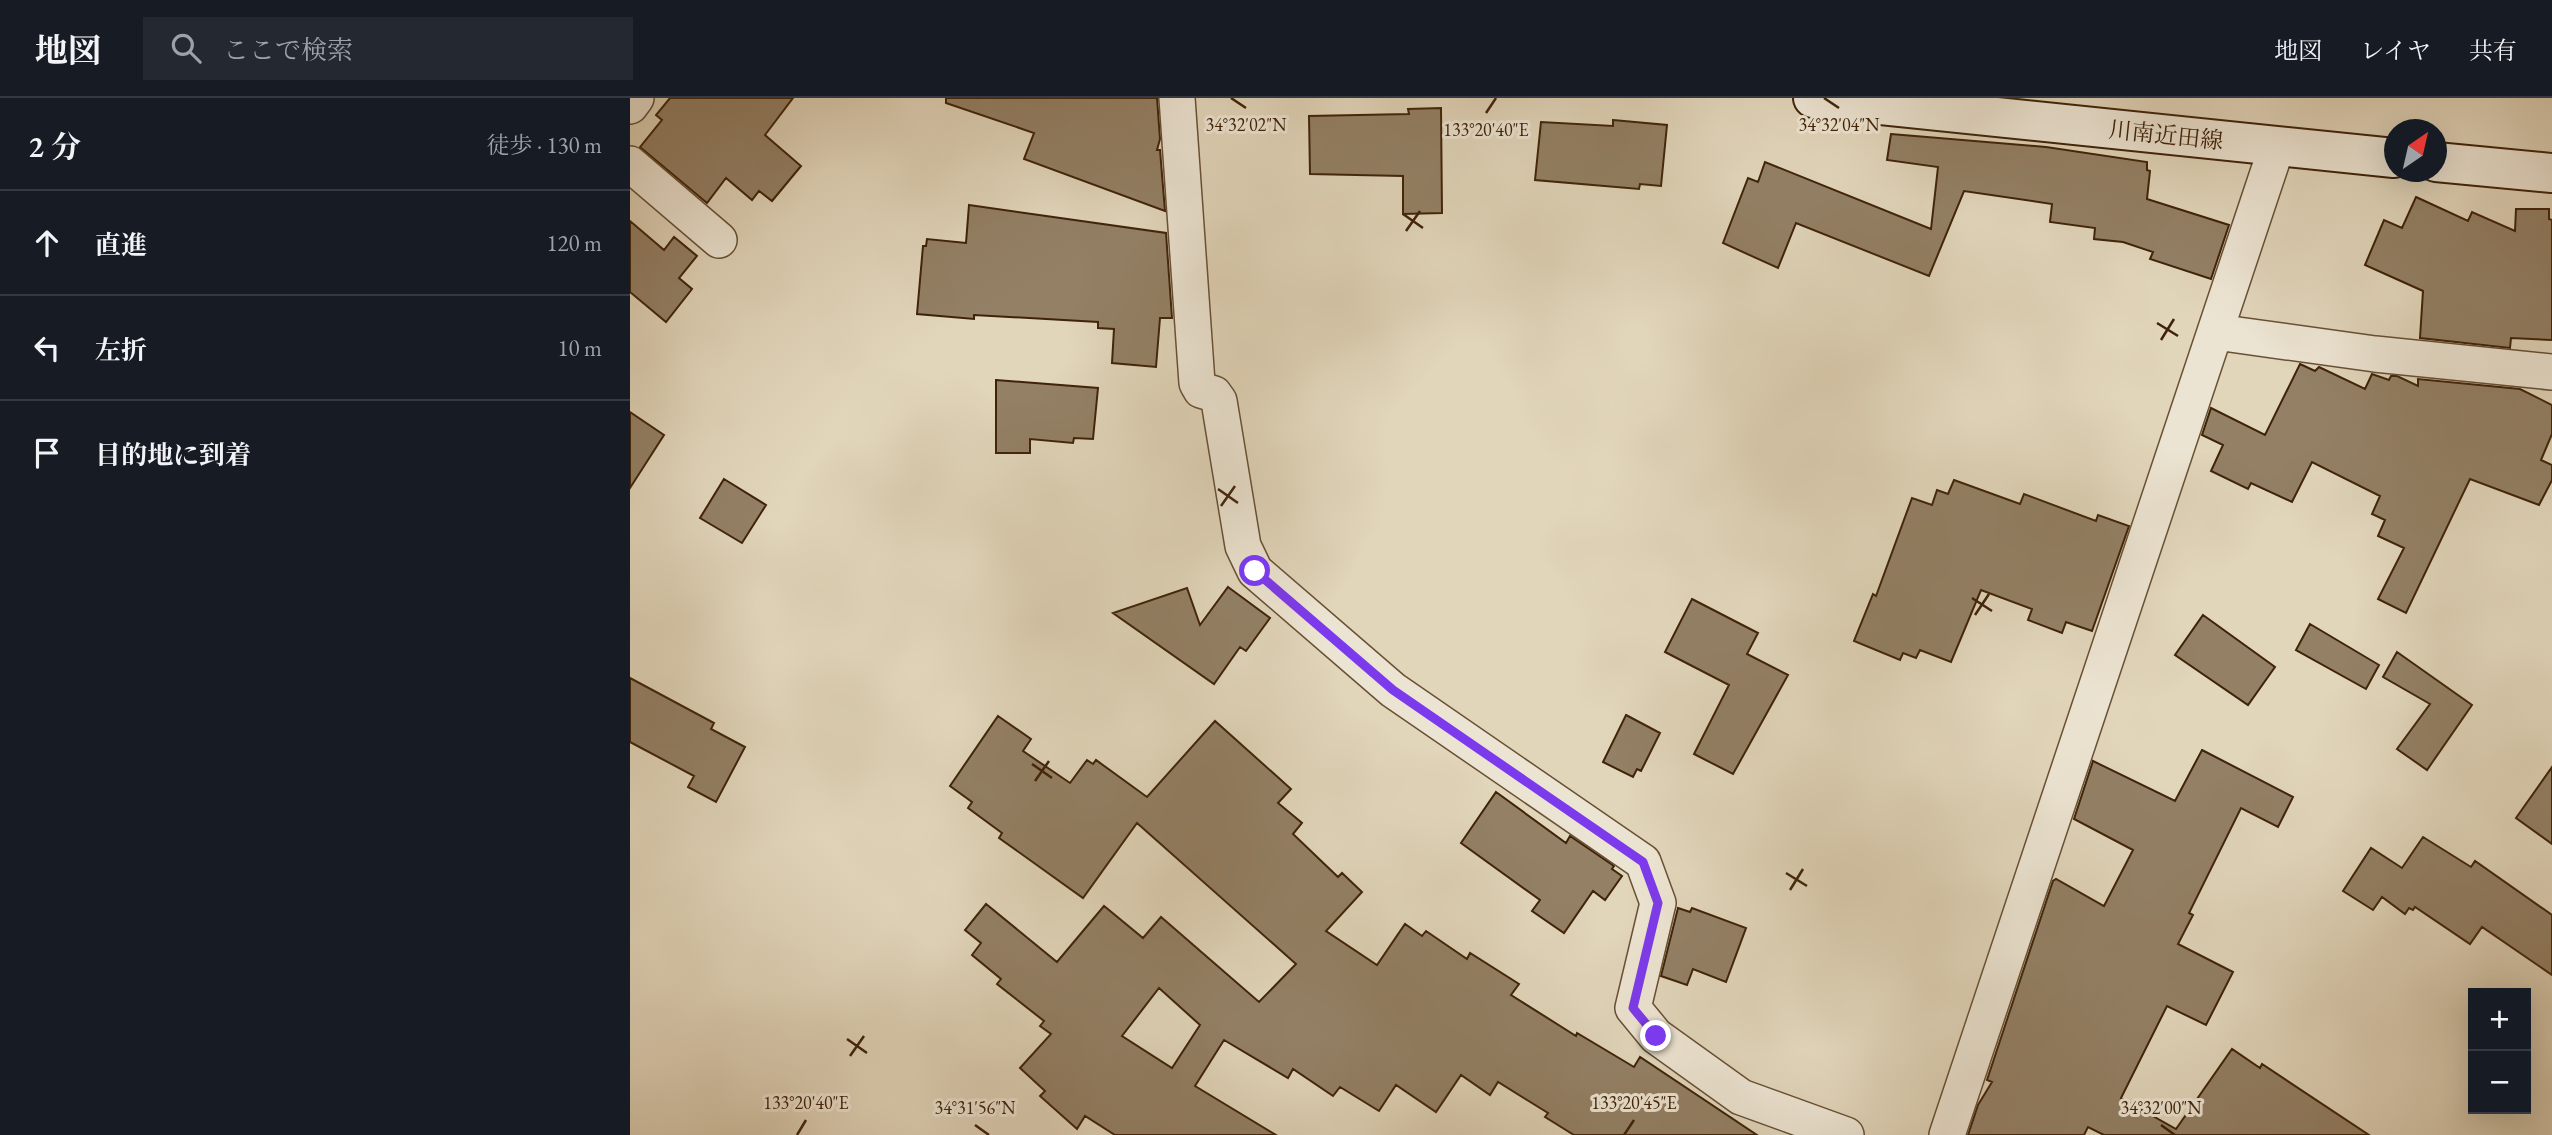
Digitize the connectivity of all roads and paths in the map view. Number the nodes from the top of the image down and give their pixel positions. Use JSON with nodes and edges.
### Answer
{"nodes":[{"id":1,"x":636,"y":98,"type":"edge"},
{"id":2,"x":1177,"y":98,"type":"edge"},
{"id":3,"x":1813,"y":98,"type":"edge"},
{"id":4,"x":630,"y":106,"type":"edge"},
{"id":5,"x":2277,"y":146,"type":"junction"},
{"id":6,"x":2384,"y":157,"type":"edge"},
{"id":7,"x":2447,"y":163,"type":"edge"},
{"id":8,"x":630,"y":164,"type":"edge"},
{"id":9,"x":2552,"y":173,"type":"edge"},
{"id":10,"x":719,"y":240,"type":"dead end"},
{"id":11,"x":2216,"y":332,"type":"junction"},
{"id":12,"x":2552,"y":372,"type":"edge"},
{"id":13,"x":1846,"y":1135,"type":"edge"},
{"id":14,"x":1947,"y":1135,"type":"edge"}],
"edges":[{"from":1,"to":4,"type":"street"},
{"from":2,"to":13,"type":"street"},
{"from":3,"to":5,"type":"main road","name":"川南近田線"},
{"from":5,"to":6,"type":"main road","name":"川南近田線"},
{"from":5,"to":11,"type":"street"},
{"from":7,"to":9,"type":"main road"},
{"from":8,"to":10,"type":"street"},
{"from":11,"to":12,"type":"street"},
{"from":11,"to":14,"type":"street"}]}
